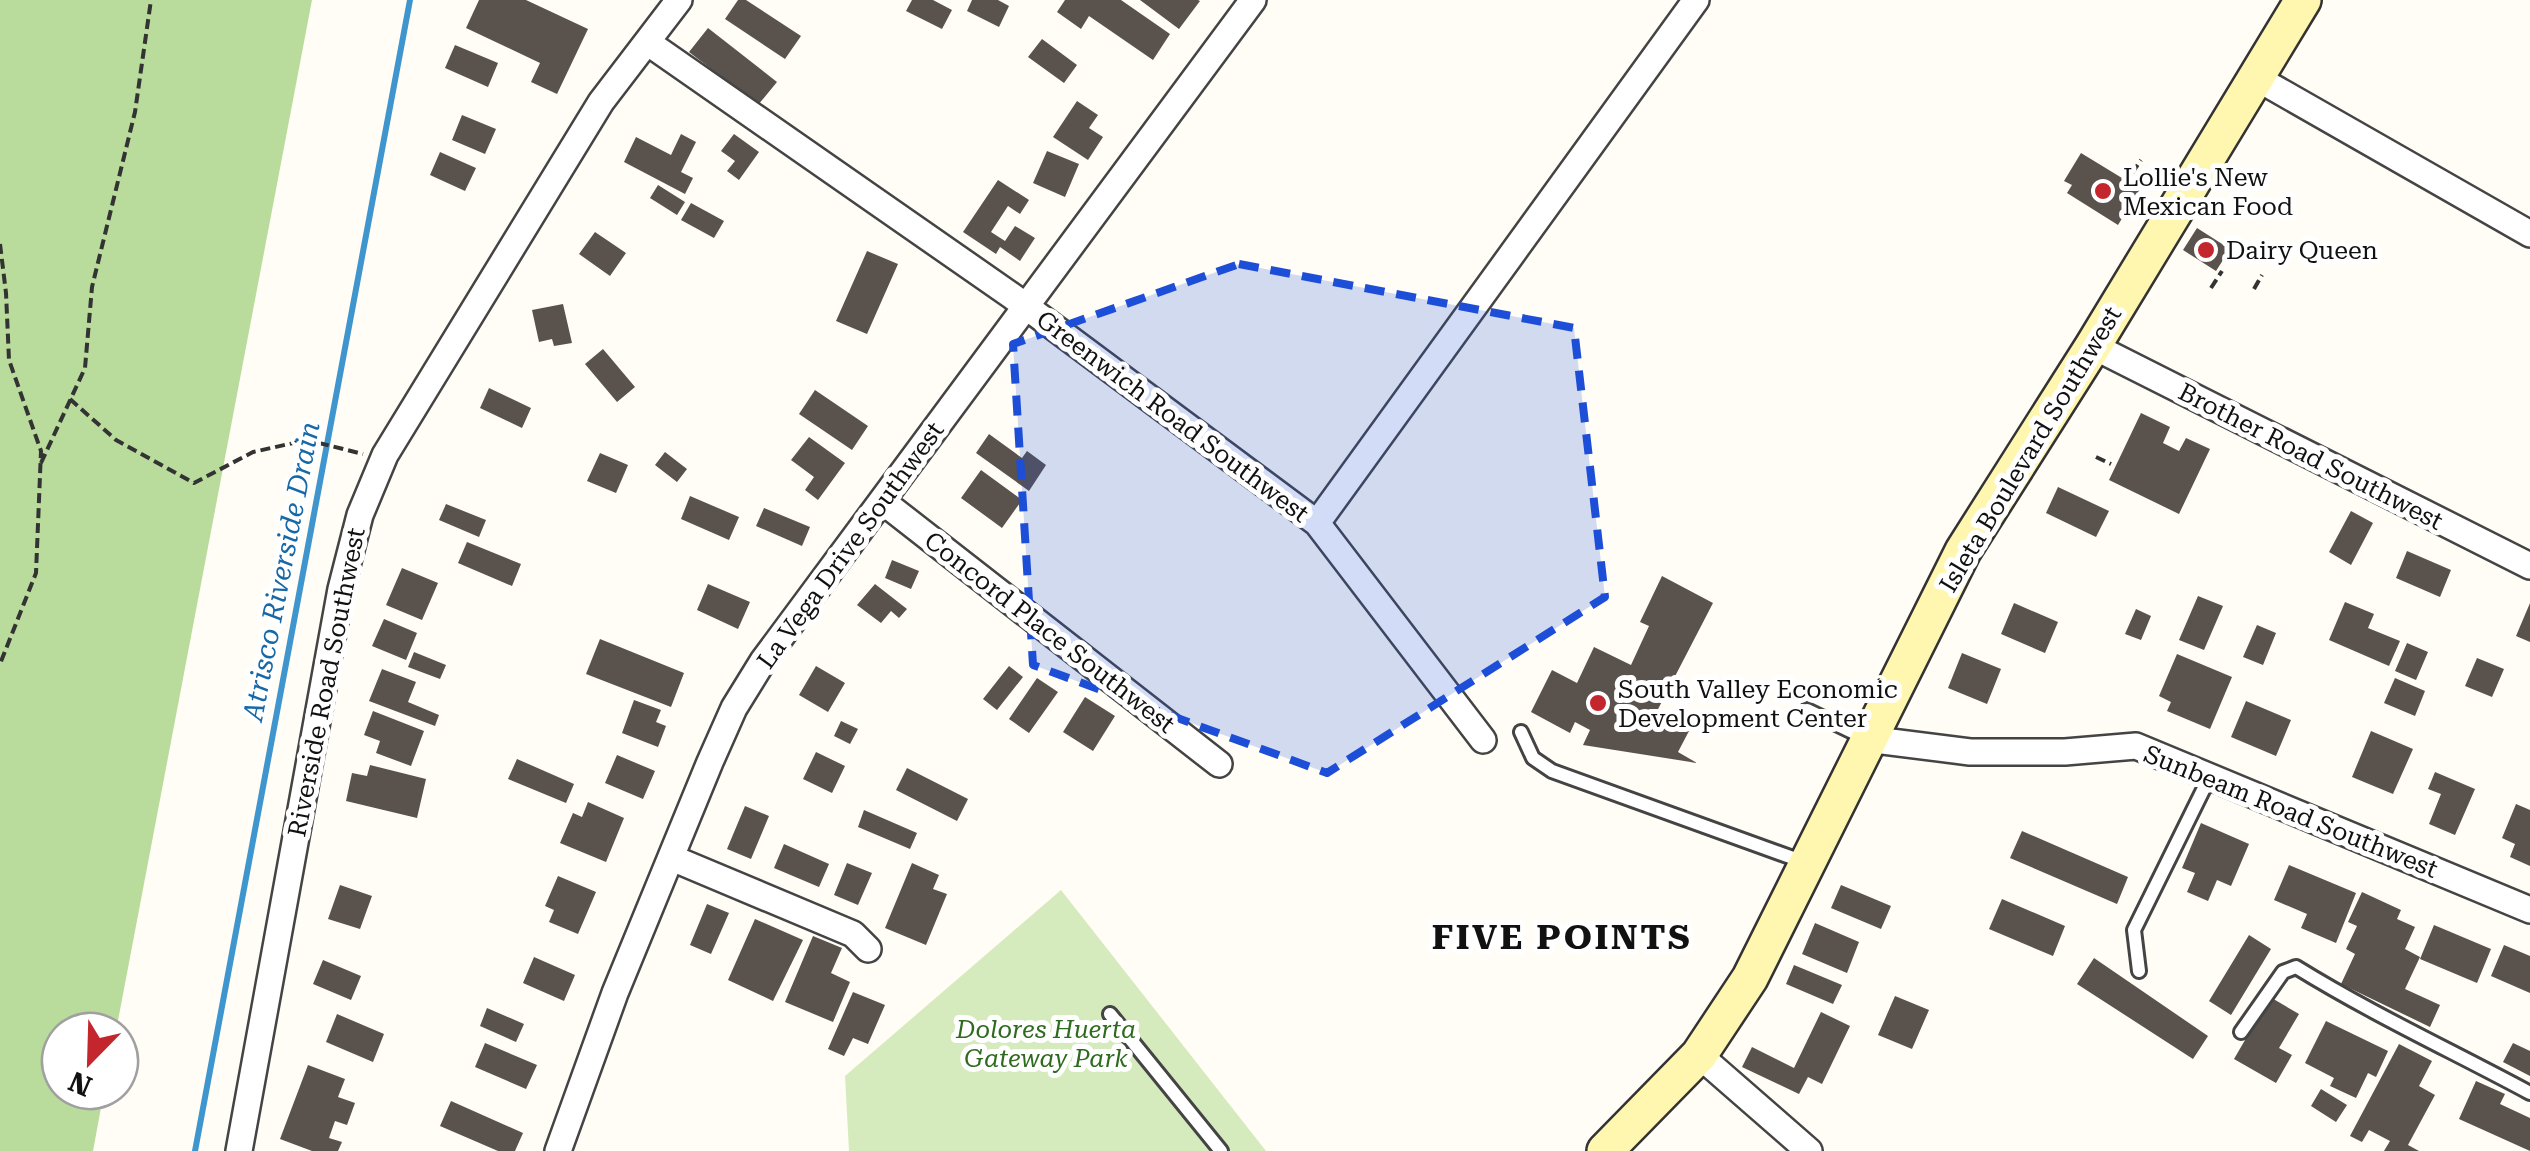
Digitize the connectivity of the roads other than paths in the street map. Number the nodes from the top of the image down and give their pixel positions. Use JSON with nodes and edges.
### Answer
{"nodes":[{"id":1,"x":679,"y":0,"type":"edge"},
{"id":2,"x":1252,"y":0,"type":"edge"},
{"id":3,"x":1696,"y":0,"type":"edge"},
{"id":4,"x":2303,"y":0,"type":"edge"},
{"id":5,"x":647,"y":42,"type":"junction"},
{"id":6,"x":2255,"y":77,"type":"junction"},
{"id":7,"x":2530,"y":234,"type":"edge"},
{"id":8,"x":1026,"y":307,"type":"junction"},
{"id":9,"x":2093,"y":346,"type":"junction"},
{"id":10,"x":882,"y":501,"type":"junction"},
{"id":11,"x":1317,"y":523,"type":"junction"},
{"id":12,"x":2530,"y":566,"type":"edge"},
{"id":13,"x":1808,"y":710,"type":"dead end"},
{"id":14,"x":1521,"y":732,"type":"dead end"},
{"id":15,"x":1867,"y":738,"type":"junction"},
{"id":16,"x":1483,"y":740,"type":"dead end"},
{"id":17,"x":1219,"y":764,"type":"dead end"},
{"id":18,"x":2210,"y":776,"type":"junction"},
{"id":19,"x":672,"y":858,"type":"junction"},
{"id":20,"x":1806,"y":863,"type":"junction"},
{"id":21,"x":2530,"y":910,"type":"edge"},
{"id":22,"x":868,"y":950,"type":"dead end"},
{"id":23,"x":2139,"y":972,"type":"dead end"},
{"id":24,"x":1110,"y":1014,"type":"dead end"},
{"id":25,"x":2241,"y":1032,"type":"dead end"},
{"id":26,"x":1699,"y":1055,"type":"junction"},
{"id":27,"x":2530,"y":1093,"type":"edge"},
{"id":28,"x":239,"y":1151,"type":"edge"},
{"id":29,"x":558,"y":1151,"type":"edge"},
{"id":30,"x":1221,"y":1151,"type":"edge"},
{"id":31,"x":1605,"y":1151,"type":"edge"},
{"id":32,"x":1810,"y":1151,"type":"edge"}],
"edges":[{"from":1,"to":5,"type":"street","name":"Riverside Road Southwest"},
{"from":2,"to":8,"type":"street","name":"La Vega Drive Southwest"},
{"from":3,"to":11,"type":"street","name":"Greenwich Road Southwest"},
{"from":4,"to":6,"type":"main road","name":"Isleta Boulevard Southwest"},
{"from":5,"to":8,"type":"street","name":"Greenwich Road Southwest"},
{"from":5,"to":28,"type":"street","name":"Riverside Road Southwest"},
{"from":6,"to":7,"type":"street"},
{"from":6,"to":9,"type":"main road","name":"Isleta Boulevard Southwest"},
{"from":8,"to":10,"type":"street","name":"La Vega Drive Southwest"},
{"from":8,"to":11,"type":"street","name":"Greenwich Road Southwest"},
{"from":9,"to":12,"type":"street","name":"Brother Road Southwest"},
{"from":9,"to":15,"type":"main road","name":"Isleta Boulevard Southwest"},
{"from":10,"to":17,"type":"street","name":"Concord Place Southwest"},
{"from":10,"to":19,"type":"street","name":"La Vega Drive Southwest"},
{"from":11,"to":16,"type":"street"},
{"from":13,"to":15,"type":"lane"},
{"from":14,"to":20,"type":"lane"},
{"from":15,"to":18,"type":"street","name":"Sunbeam Road Southwest"},
{"from":15,"to":20,"type":"main road","name":"Isleta Boulevard Southwest"},
{"from":18,"to":21,"type":"street","name":"Sunbeam Road Southwest"},
{"from":18,"to":23,"type":"lane"},
{"from":19,"to":22,"type":"street"},
{"from":19,"to":29,"type":"street","name":"La Vega Drive Southwest"},
{"from":20,"to":26,"type":"main road","name":"Isleta Boulevard Southwest"},
{"from":24,"to":30,"type":"lane"},
{"from":25,"to":27,"type":"lane"},
{"from":26,"to":31,"type":"main road","name":"Isleta Boulevard Southwest"},
{"from":26,"to":32,"type":"street"}]}
